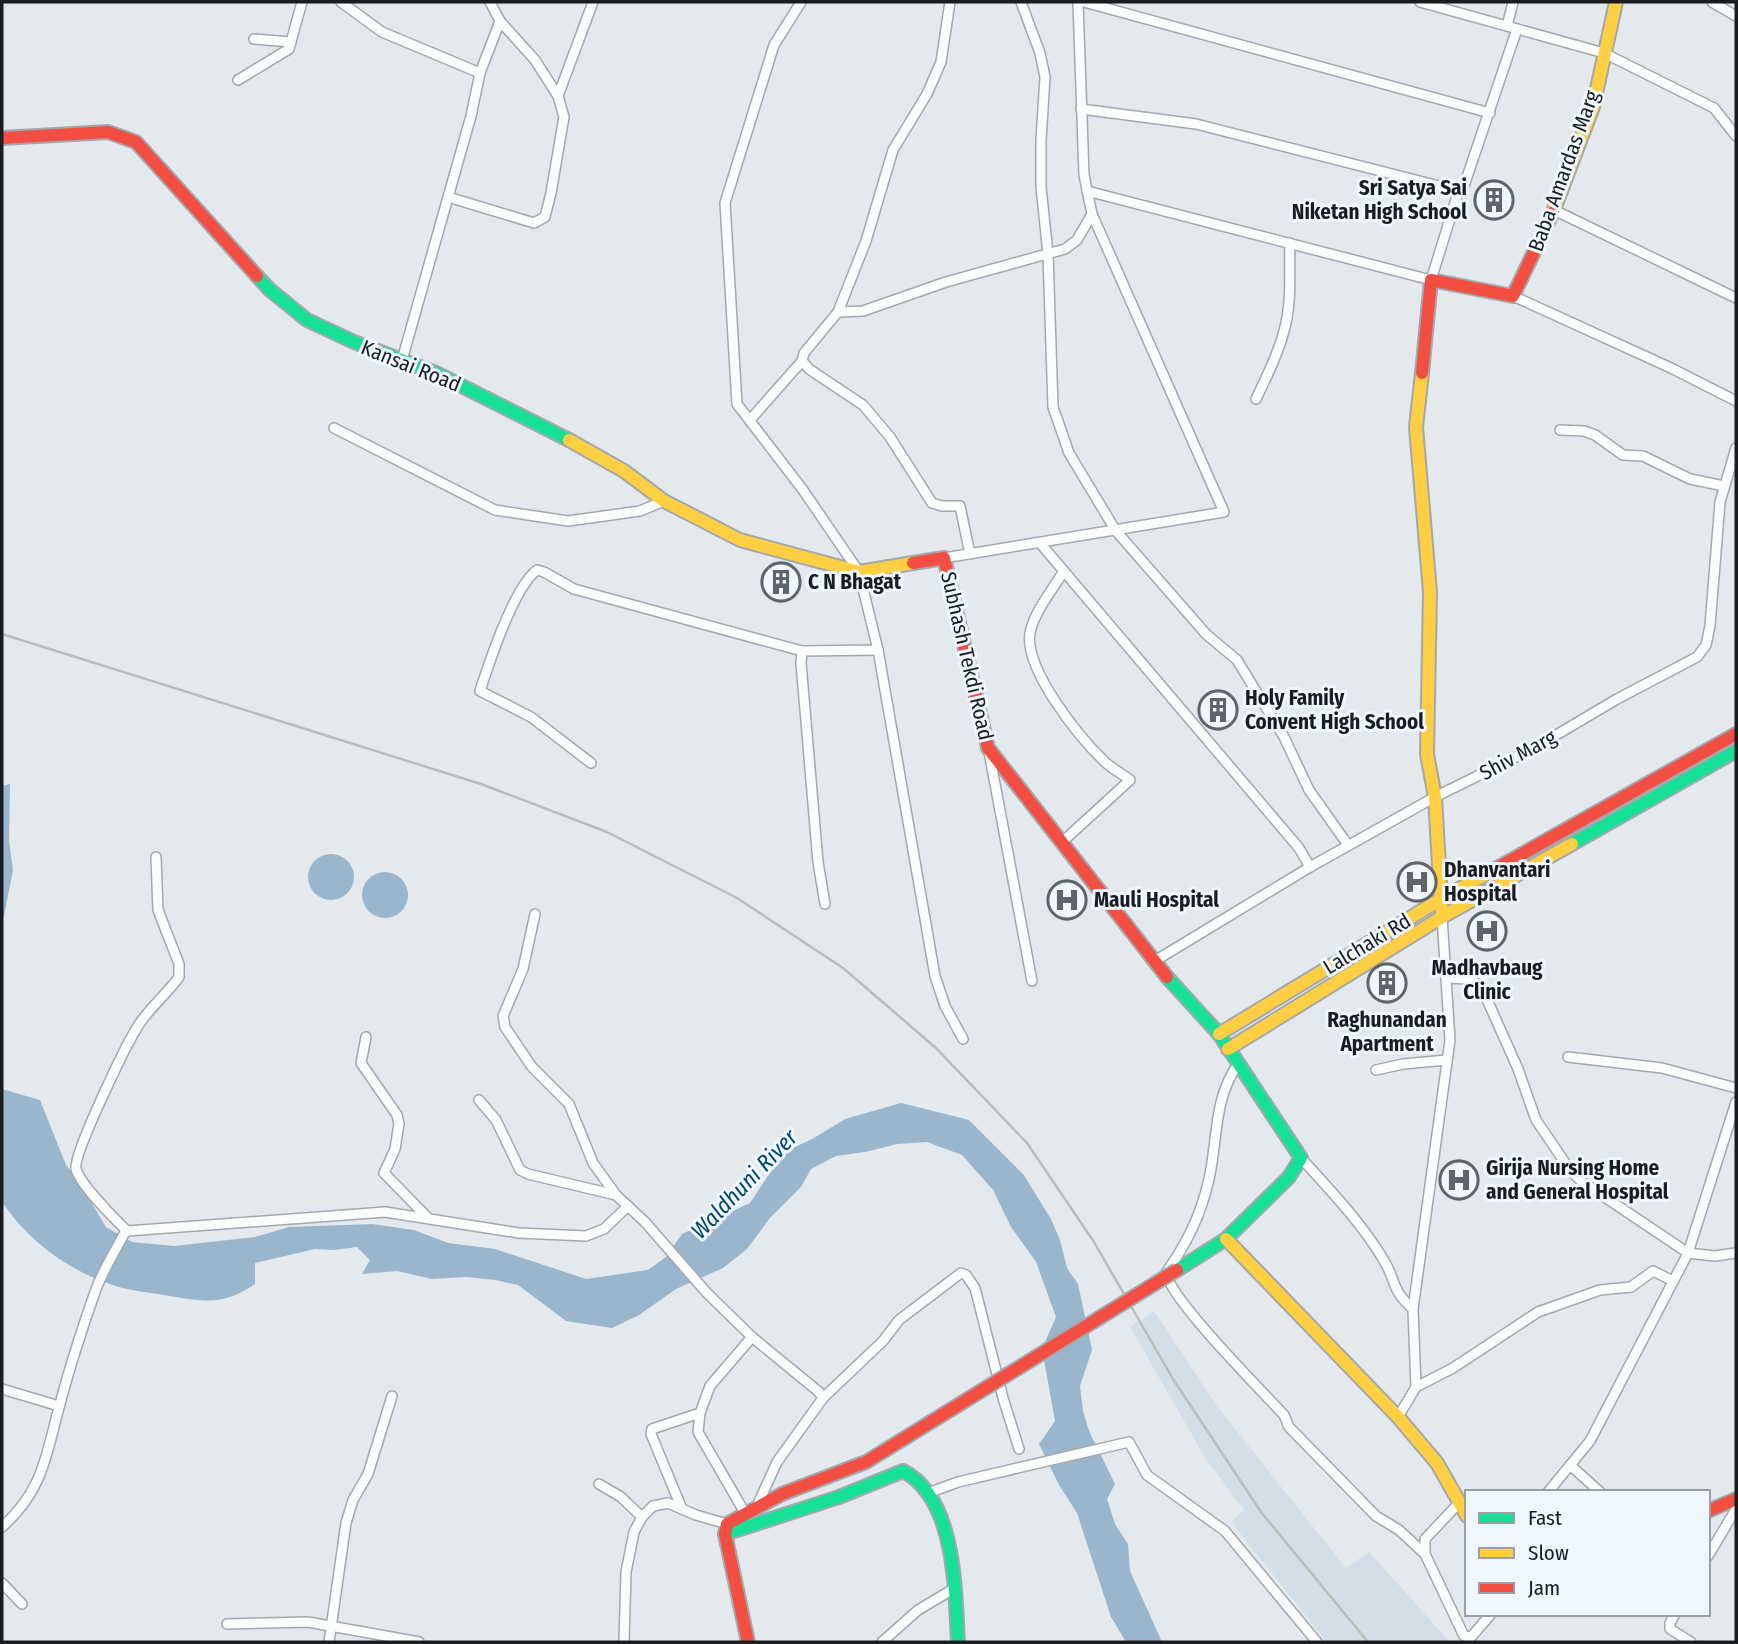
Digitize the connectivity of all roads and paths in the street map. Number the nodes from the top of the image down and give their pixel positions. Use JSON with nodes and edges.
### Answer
{"nodes":[{"id":1,"x":302,"y":2,"type":"edge"},
{"id":2,"x":341,"y":2,"type":"edge"},
{"id":3,"x":490,"y":2,"type":"edge"},
{"id":4,"x":593,"y":2,"type":"edge"},
{"id":5,"x":801,"y":2,"type":"edge"},
{"id":6,"x":950,"y":2,"type":"edge"},
{"id":7,"x":1021,"y":2,"type":"edge"},
{"id":8,"x":1078,"y":2,"type":"edge"},
{"id":9,"x":1084,"y":2,"type":"edge"},
{"id":10,"x":1420,"y":2,"type":"edge"},
{"id":11,"x":1513,"y":2,"type":"edge"},
{"id":12,"x":1616,"y":2,"type":"edge"},
{"id":13,"x":1712,"y":2,"type":"edge"},
{"id":14,"x":1736,"y":16,"type":"edge"},
{"id":15,"x":500,"y":21,"type":"junction"},
{"id":16,"x":1507,"y":26,"type":"junction"},
{"id":17,"x":1517,"y":29,"type":"junction"},
{"id":18,"x":254,"y":39,"type":"dead end"},
{"id":19,"x":291,"y":42,"type":"junction"},
{"id":20,"x":1604,"y":53,"type":"junction"},
{"id":21,"x":480,"y":73,"type":"junction"},
{"id":22,"x":238,"y":80,"type":"dead end"},
{"id":23,"x":558,"y":96,"type":"junction"},
{"id":24,"x":1082,"y":108,"type":"junction"},
{"id":25,"x":1490,"y":113,"type":"junction"},
{"id":26,"x":1736,"y":136,"type":"edge"},
{"id":27,"x":8,"y":137,"type":"edge"},
{"id":28,"x":1087,"y":191,"type":"junction"},
{"id":29,"x":1458,"y":193,"type":"junction"},
{"id":30,"x":448,"y":197,"type":"junction"},
{"id":31,"x":1554,"y":210,"type":"junction"},
{"id":32,"x":1092,"y":214,"type":"junction"},
{"id":33,"x":1290,"y":243,"type":"junction"},
{"id":34,"x":1048,"y":254,"type":"junction"},
{"id":35,"x":1431,"y":279,"type":"junction"},
{"id":36,"x":1513,"y":296,"type":"junction"},
{"id":37,"x":1736,"y":298,"type":"edge"},
{"id":38,"x":838,"y":312,"type":"junction"},
{"id":39,"x":402,"y":360,"type":"junction"},
{"id":40,"x":802,"y":361,"type":"junction"},
{"id":41,"x":1256,"y":399,"type":"dead end"},
{"id":42,"x":1736,"y":401,"type":"edge"},
{"id":43,"x":750,"y":420,"type":"junction"},
{"id":44,"x":334,"y":428,"type":"dead end"},
{"id":45,"x":1560,"y":430,"type":"dead end"},
{"id":46,"x":1736,"y":448,"type":"edge"},
{"id":47,"x":1724,"y":486,"type":"junction"},
{"id":48,"x":664,"y":501,"type":"junction"},
{"id":49,"x":1116,"y":531,"type":"junction"},
{"id":50,"x":1040,"y":543,"type":"junction"},
{"id":51,"x":970,"y":554,"type":"junction"},
{"id":52,"x":944,"y":558,"type":"junction"},
{"id":53,"x":1064,"y":571,"type":"junction"},
{"id":54,"x":859,"y":572,"type":"junction"},
{"id":55,"x":877,"y":650,"type":"junction"},
{"id":56,"x":802,"y":651,"type":"junction"},
{"id":57,"x":1736,"y":734,"type":"edge"},
{"id":58,"x":988,"y":748,"type":"junction"},
{"id":59,"x":1736,"y":751,"type":"edge"},
{"id":60,"x":591,"y":763,"type":"dead end"},
{"id":61,"x":1435,"y":797,"type":"junction"},
{"id":62,"x":1062,"y":843,"type":"junction"},
{"id":63,"x":1348,"y":845,"type":"junction"},
{"id":64,"x":156,"y":857,"type":"dead end"},
{"id":65,"x":1310,"y":867,"type":"junction"},
{"id":66,"x":1441,"y":899,"type":"junction"},
{"id":67,"x":825,"y":904,"type":"dead end"},
{"id":68,"x":535,"y":914,"type":"dead end"},
{"id":69,"x":1442,"y":917,"type":"junction"},
{"id":70,"x":1153,"y":962,"type":"junction"},
{"id":71,"x":1446,"y":978,"type":"junction"},
{"id":72,"x":1032,"y":981,"type":"dead end"},
{"id":73,"x":1219,"y":1034,"type":"junction"},
{"id":74,"x":366,"y":1037,"type":"dead end"},
{"id":75,"x":963,"y":1039,"type":"dead end"},
{"id":76,"x":1228,"y":1049,"type":"junction"},
{"id":77,"x":1568,"y":1056,"type":"dead end"},
{"id":78,"x":1447,"y":1060,"type":"junction"},
{"id":79,"x":1238,"y":1064,"type":"junction"},
{"id":80,"x":1376,"y":1070,"type":"dead end"},
{"id":81,"x":1736,"y":1088,"type":"edge"},
{"id":82,"x":479,"y":1100,"type":"dead end"},
{"id":83,"x":1736,"y":1102,"type":"edge"},
{"id":84,"x":1301,"y":1158,"type":"junction"},
{"id":85,"x":616,"y":1195,"type":"junction"},
{"id":86,"x":628,"y":1206,"type":"junction"},
{"id":87,"x":428,"y":1218,"type":"junction"},
{"id":88,"x":125,"y":1233,"type":"junction"},
{"id":89,"x":1226,"y":1239,"type":"junction"},
{"id":90,"x":1688,"y":1253,"type":"junction"},
{"id":91,"x":1736,"y":1253,"type":"edge"},
{"id":92,"x":1673,"y":1281,"type":"junction"},
{"id":93,"x":1413,"y":1309,"type":"junction"},
{"id":94,"x":752,"y":1337,"type":"junction"},
{"id":95,"x":1416,"y":1387,"type":"junction"},
{"id":96,"x":2,"y":1389,"type":"edge"},
{"id":97,"x":392,"y":1396,"type":"dead end"},
{"id":98,"x":823,"y":1398,"type":"junction"},
{"id":99,"x":59,"y":1406,"type":"junction"},
{"id":100,"x":700,"y":1413,"type":"junction"},
{"id":101,"x":1398,"y":1417,"type":"junction"},
{"id":102,"x":1019,"y":1449,"type":"dead end"},
{"id":103,"x":1570,"y":1465,"type":"junction"},
{"id":104,"x":599,"y":1484,"type":"dead end"},
{"id":105,"x":1550,"y":1490,"type":"edge"},
{"id":106,"x":1598,"y":1490,"type":"edge"},
{"id":107,"x":928,"y":1493,"type":"junction"},
{"id":108,"x":1736,"y":1499,"type":"edge"},
{"id":109,"x":1459,"y":1503,"type":"junction"},
{"id":110,"x":757,"y":1506,"type":"junction"},
{"id":111,"x":682,"y":1509,"type":"junction"},
{"id":112,"x":1736,"y":1509,"type":"edge"},
{"id":113,"x":1710,"y":1510,"type":"edge"},
{"id":114,"x":745,"y":1513,"type":"junction"},
{"id":115,"x":1465,"y":1513,"type":"edge"},
{"id":116,"x":642,"y":1517,"type":"junction"},
{"id":117,"x":2,"y":1527,"type":"edge"},
{"id":118,"x":726,"y":1529,"type":"junction"},
{"id":119,"x":1424,"y":1553,"type":"junction"},
{"id":120,"x":1710,"y":1553,"type":"edge"},
{"id":121,"x":2,"y":1583,"type":"edge"},
{"id":122,"x":955,"y":1588,"type":"junction"},
{"id":123,"x":22,"y":1604,"type":"dead end"},
{"id":124,"x":1489,"y":1616,"type":"edge"},
{"id":125,"x":1674,"y":1616,"type":"edge"},
{"id":126,"x":227,"y":1624,"type":"dead end"},
{"id":127,"x":331,"y":1626,"type":"junction"},
{"id":128,"x":329,"y":1642,"type":"edge"},
{"id":129,"x":419,"y":1642,"type":"edge"},
{"id":130,"x":624,"y":1642,"type":"edge"},
{"id":131,"x":748,"y":1642,"type":"edge"},
{"id":132,"x":882,"y":1642,"type":"edge"},
{"id":133,"x":958,"y":1642,"type":"edge"},
{"id":134,"x":1317,"y":1642,"type":"edge"},
{"id":135,"x":1691,"y":1642,"type":"edge"}],
"edges":[{"from":1,"to":19,"type":"street"},
{"from":2,"to":21,"type":"street"},
{"from":3,"to":15,"type":"street"},
{"from":4,"to":23,"type":"street"},
{"from":5,"to":43,"type":"street"},
{"from":6,"to":38,"type":"street"},
{"from":7,"to":34,"type":"street"},
{"from":8,"to":24,"type":"street"},
{"from":9,"to":25,"type":"street"},
{"from":10,"to":16,"type":"street"},
{"from":11,"to":16,"type":"street"},
{"from":12,"to":20,"type":"street","name":"Baba Amardas Marg"},
{"from":13,"to":14,"type":"street"},
{"from":15,"to":21,"type":"street"},
{"from":15,"to":23,"type":"street"},
{"from":16,"to":17,"type":"street"},
{"from":17,"to":20,"type":"street"},
{"from":17,"to":25,"type":"street"},
{"from":18,"to":19,"type":"street"},
{"from":19,"to":22,"type":"street"},
{"from":20,"to":26,"type":"street"},
{"from":20,"to":31,"type":"street","name":"Baba Amardas Marg"},
{"from":21,"to":30,"type":"street"},
{"from":23,"to":30,"type":"street"},
{"from":24,"to":28,"type":"street"},
{"from":24,"to":29,"type":"street"},
{"from":25,"to":29,"type":"street"},
{"from":27,"to":39,"type":"street","name":"Kansai Road"},
{"from":28,"to":32,"type":"street"},
{"from":28,"to":33,"type":"street"},
{"from":29,"to":35,"type":"street"},
{"from":30,"to":39,"type":"street"},
{"from":31,"to":36,"type":"street","name":"Baba Amardas Marg"},
{"from":31,"to":37,"type":"street"},
{"from":32,"to":34,"type":"street"},
{"from":32,"to":49,"type":"street"},
{"from":33,"to":35,"type":"street"},
{"from":33,"to":41,"type":"street"},
{"from":34,"to":38,"type":"street"},
{"from":34,"to":49,"type":"street"},
{"from":35,"to":36,"type":"street"},
{"from":35,"to":61,"type":"street"},
{"from":36,"to":42,"type":"street"},
{"from":38,"to":40,"type":"street"},
{"from":39,"to":48,"type":"street","name":"Kansai Road"},
{"from":40,"to":43,"type":"street"},
{"from":40,"to":51,"type":"street"},
{"from":43,"to":54,"type":"street"},
{"from":44,"to":48,"type":"street"},
{"from":45,"to":47,"type":"street"},
{"from":46,"to":47,"type":"street","name":"Shiv Marg"},
{"from":47,"to":61,"type":"street","name":"Shiv Marg"},
{"from":48,"to":54,"type":"street","name":"Kansai Road"},
{"from":49,"to":50,"type":"street"},
{"from":49,"to":63,"type":"street"},
{"from":50,"to":51,"type":"street"},
{"from":50,"to":53,"type":"street"},
{"from":51,"to":52,"type":"street"},
{"from":52,"to":54,"type":"street"},
{"from":52,"to":58,"type":"street","name":"Subhash Tekdi Road"},
{"from":53,"to":62,"type":"street"},
{"from":53,"to":65,"type":"street"},
{"from":54,"to":55,"type":"street"},
{"from":55,"to":56,"type":"street"},
{"from":55,"to":75,"type":"street"},
{"from":56,"to":60,"type":"street"},
{"from":56,"to":67,"type":"street"},
{"from":57,"to":66,"type":"street","name":"Lalchaki Rd"},
{"from":58,"to":62,"type":"street","name":"Subhash Tekdi Road"},
{"from":58,"to":72,"type":"street"},
{"from":59,"to":69,"type":"street","name":"Lalchaki Rd"},
{"from":61,"to":63,"type":"street","name":"Shiv Marg"},
{"from":61,"to":66,"type":"street"},
{"from":62,"to":70,"type":"street","name":"Subhash Tekdi Road"},
{"from":63,"to":65,"type":"street","name":"Shiv Marg"},
{"from":64,"to":88,"type":"street"},
{"from":65,"to":70,"type":"street","name":"Shiv Marg"},
{"from":66,"to":69,"type":"street"},
{"from":66,"to":73,"type":"street","name":"Lalchaki Rd"},
{"from":68,"to":85,"type":"street"},
{"from":69,"to":71,"type":"street"},
{"from":69,"to":76,"type":"street","name":"Lalchaki Rd"},
{"from":70,"to":73,"type":"street","name":"Subhash Tekdi Road"},
{"from":71,"to":78,"type":"street"},
{"from":71,"to":90,"type":"street"},
{"from":73,"to":76,"type":"street","name":"Subhash Tekdi Road"},
{"from":74,"to":87,"type":"street"},
{"from":76,"to":79,"type":"street","name":"Subhash Tekdi Road"},
{"from":77,"to":81,"type":"street"},
{"from":78,"to":80,"type":"street"},
{"from":78,"to":93,"type":"street"},
{"from":79,"to":84,"type":"street","name":"Subhash Tekdi Road"},
{"from":79,"to":119,"type":"street"},
{"from":82,"to":85,"type":"street"},
{"from":83,"to":90,"type":"street"},
{"from":84,"to":89,"type":"street"},
{"from":84,"to":93,"type":"street"},
{"from":85,"to":86,"type":"street"},
{"from":86,"to":87,"type":"street"},
{"from":86,"to":94,"type":"street"},
{"from":87,"to":88,"type":"street"},
{"from":88,"to":99,"type":"street"},
{"from":89,"to":101,"type":"street"},
{"from":89,"to":110,"type":"street","bridge":true},
{"from":90,"to":91,"type":"street"},
{"from":90,"to":92,"type":"street"},
{"from":92,"to":95,"type":"street"},
{"from":92,"to":103,"type":"street"},
{"from":93,"to":95,"type":"street"},
{"from":94,"to":98,"type":"street"},
{"from":94,"to":100,"type":"street"},
{"from":95,"to":101,"type":"street"},
{"from":96,"to":99,"type":"street"},
{"from":97,"to":127,"type":"street"},
{"from":98,"to":102,"type":"street"},
{"from":98,"to":110,"type":"street"},
{"from":99,"to":117,"type":"street"},
{"from":100,"to":111,"type":"street"},
{"from":100,"to":114,"type":"street"},
{"from":101,"to":109,"type":"street"},
{"from":103,"to":105,"type":"street"},
{"from":103,"to":106,"type":"street"},
{"from":104,"to":116,"type":"street"},
{"from":107,"to":118,"type":"street"},
{"from":107,"to":122,"type":"street"},
{"from":107,"to":134,"type":"street"},
{"from":108,"to":113,"type":"street"},
{"from":109,"to":115,"type":"street"},
{"from":109,"to":119,"type":"street"},
{"from":110,"to":114,"type":"street"},
{"from":111,"to":116,"type":"street"},
{"from":111,"to":118,"type":"street"},
{"from":112,"to":120,"type":"street"},
{"from":114,"to":118,"type":"street"},
{"from":116,"to":130,"type":"street"},
{"from":118,"to":131,"type":"street"},
{"from":119,"to":124,"type":"street"},
{"from":121,"to":123,"type":"street"},
{"from":122,"to":132,"type":"street"},
{"from":122,"to":133,"type":"street"},
{"from":125,"to":135,"type":"street"},
{"from":126,"to":127,"type":"street"},
{"from":127,"to":128,"type":"street"},
{"from":127,"to":129,"type":"street"}]}
